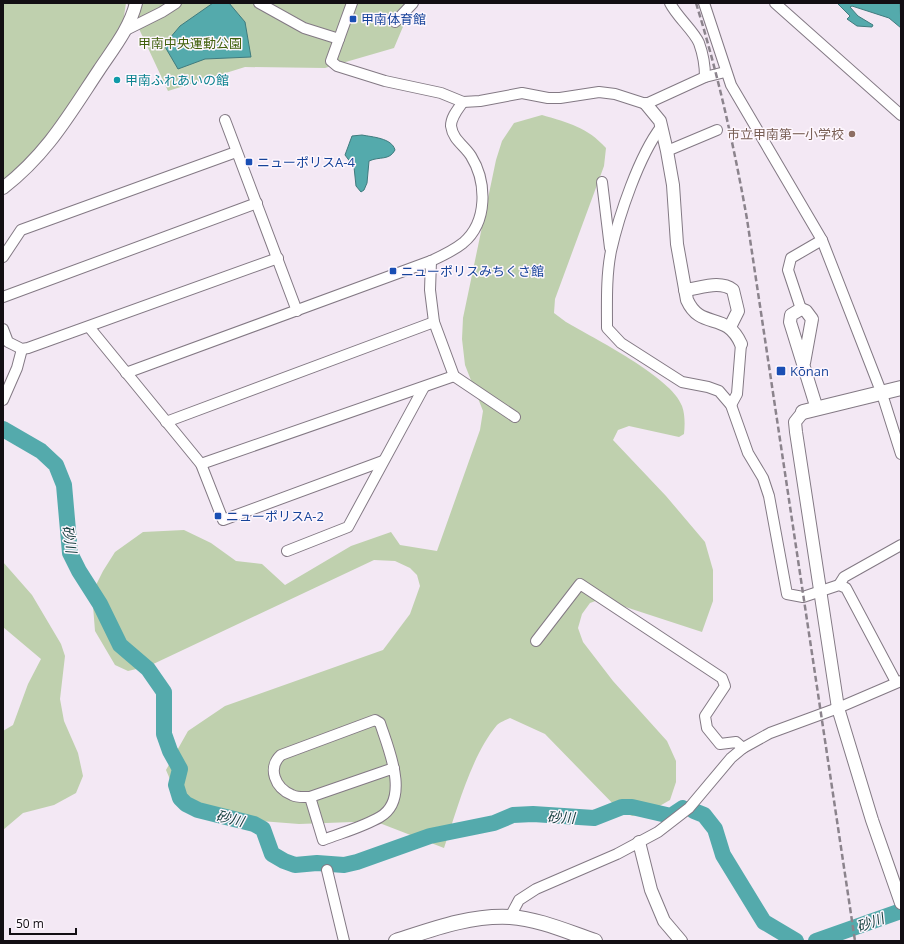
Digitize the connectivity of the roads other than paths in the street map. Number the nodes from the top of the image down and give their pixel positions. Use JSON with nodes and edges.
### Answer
{"nodes":[{"id":1,"x":136,"y":3,"type":"edge"},
{"id":2,"x":176,"y":3,"type":"edge"},
{"id":3,"x":259,"y":3,"type":"edge"},
{"id":4,"x":352,"y":3,"type":"edge"},
{"id":5,"x":413,"y":3,"type":"edge"},
{"id":6,"x":670,"y":3,"type":"edge"},
{"id":7,"x":704,"y":3,"type":"edge"},
{"id":8,"x":775,"y":3,"type":"edge"},
{"id":9,"x":395,"y":22,"type":"dead end"},
{"id":10,"x":124,"y":30,"type":"junction"},
{"id":11,"x":339,"y":39,"type":"junction"},
{"id":12,"x":725,"y":72,"type":"junction"},
{"id":13,"x":704,"y":77,"type":"junction"},
{"id":14,"x":463,"y":102,"type":"junction"},
{"id":15,"x":646,"y":104,"type":"junction"},
{"id":16,"x":901,"y":116,"type":"edge"},
{"id":17,"x":224,"y":120,"type":"dead end"},
{"id":18,"x":661,"y":127,"type":"junction"},
{"id":19,"x":717,"y":130,"type":"dead end"},
{"id":20,"x":667,"y":151,"type":"junction"},
{"id":21,"x":236,"y":152,"type":"junction"},
{"id":22,"x":602,"y":182,"type":"dead end"},
{"id":23,"x":3,"y":188,"type":"edge"},
{"id":24,"x":257,"y":203,"type":"junction"},
{"id":25,"x":822,"y":240,"type":"junction"},
{"id":26,"x":611,"y":252,"type":"junction"},
{"id":27,"x":3,"y":257,"type":"edge"},
{"id":28,"x":278,"y":258,"type":"junction"},
{"id":29,"x":431,"y":261,"type":"junction"},
{"id":30,"x":685,"y":290,"type":"junction"},
{"id":31,"x":3,"y":297,"type":"edge"},
{"id":32,"x":800,"y":309,"type":"junction"},
{"id":33,"x":297,"y":311,"type":"junction"},
{"id":34,"x":434,"y":322,"type":"junction"},
{"id":35,"x":89,"y":327,"type":"junction"},
{"id":36,"x":730,"y":327,"type":"junction"},
{"id":37,"x":3,"y":329,"type":"edge"},
{"id":38,"x":796,"y":339,"type":"junction"},
{"id":39,"x":809,"y":339,"type":"junction"},
{"id":40,"x":741,"y":344,"type":"joint"},
{"id":41,"x":22,"y":349,"type":"junction"},
{"id":42,"x":804,"y":363,"type":"junction"},
{"id":43,"x":126,"y":373,"type":"junction"},
{"id":44,"x":454,"y":376,"type":"junction"},
{"id":45,"x":424,"y":387,"type":"junction"},
{"id":46,"x":901,"y":388,"type":"edge"},
{"id":47,"x":882,"y":394,"type":"junction"},
{"id":48,"x":3,"y":400,"type":"edge"},
{"id":49,"x":731,"y":405,"type":"junction"},
{"id":50,"x":810,"y":410,"type":"junction"},
{"id":51,"x":515,"y":417,"type":"dead end"},
{"id":52,"x":166,"y":422,"type":"junction"},
{"id":53,"x":901,"y":454,"type":"edge"},
{"id":54,"x":384,"y":461,"type":"junction"},
{"id":55,"x":201,"y":464,"type":"junction"},
{"id":56,"x":901,"y":545,"type":"edge"},
{"id":57,"x":287,"y":551,"type":"dead end"},
{"id":58,"x":839,"y":585,"type":"junction"},
{"id":59,"x":820,"y":592,"type":"junction"},
{"id":60,"x":536,"y":641,"type":"dead end"},
{"id":61,"x":899,"y":682,"type":"edge"},
{"id":62,"x":838,"y":708,"type":"junction"},
{"id":63,"x":743,"y":748,"type":"junction"},
{"id":64,"x":394,"y":768,"type":"junction"},
{"id":65,"x":310,"y":798,"type":"junction"},
{"id":66,"x":639,"y":842,"type":"junction"},
{"id":67,"x":327,"y":870,"type":"dead end"},
{"id":68,"x":899,"y":886,"type":"edge"},
{"id":69,"x":901,"y":902,"type":"edge"},
{"id":70,"x":510,"y":917,"type":"junction"},
{"id":71,"x":344,"y":941,"type":"edge"},
{"id":72,"x":396,"y":941,"type":"edge"},
{"id":73,"x":595,"y":941,"type":"edge"},
{"id":74,"x":681,"y":941,"type":"edge"}],
"edges":[{"from":1,"to":10,"type":"street"},
{"from":2,"to":10,"type":"street"},
{"from":3,"to":11,"type":"street"},
{"from":4,"to":11,"type":"street"},
{"from":5,"to":9,"type":"street"},
{"from":6,"to":13,"type":"street"},
{"from":7,"to":12,"type":"street"},
{"from":8,"to":16,"type":"street"},
{"from":10,"to":23,"type":"street"},
{"from":11,"to":14,"type":"street"},
{"from":12,"to":13,"type":"street"},
{"from":12,"to":25,"type":"street"},
{"from":13,"to":15,"type":"street"},
{"from":14,"to":15,"type":"street"},
{"from":14,"to":29,"type":"street"},
{"from":15,"to":18,"type":"street"},
{"from":17,"to":21,"type":"street"},
{"from":18,"to":20,"type":"street"},
{"from":18,"to":26,"type":"street"},
{"from":19,"to":20,"type":"street"},
{"from":20,"to":30,"type":"street"},
{"from":21,"to":24,"type":"street"},
{"from":21,"to":27,"type":"street"},
{"from":22,"to":26,"type":"street"},
{"from":24,"to":28,"type":"street"},
{"from":24,"to":31,"type":"street"},
{"from":25,"to":32,"type":"street"},
{"from":25,"to":47,"type":"street"},
{"from":26,"to":49,"type":"street"},
{"from":28,"to":33,"type":"street"},
{"from":28,"to":35,"type":"street"},
{"from":29,"to":33,"type":"street"},
{"from":29,"to":34,"type":"street"},
{"from":30,"to":36,"type":"street"},
{"from":30,"to":36,"type":"street"},
{"from":32,"to":38,"type":"street"},
{"from":32,"to":39,"type":"street"},
{"from":33,"to":43,"type":"street"},
{"from":34,"to":44,"type":"street"},
{"from":34,"to":52,"type":"street"},
{"from":35,"to":41,"type":"street"},
{"from":35,"to":43,"type":"street"},
{"from":36,"to":40,"type":"street"},
{"from":37,"to":41,"type":"street"},
{"from":38,"to":39,"type":"street"},
{"from":38,"to":42,"type":"street"},
{"from":39,"to":42,"type":"street"},
{"from":40,"to":49,"type":"street"},
{"from":41,"to":48,"type":"street"},
{"from":42,"to":50,"type":"street"},
{"from":43,"to":52,"type":"street"},
{"from":44,"to":45,"type":"street"},
{"from":44,"to":51,"type":"street"},
{"from":45,"to":54,"type":"street"},
{"from":45,"to":55,"type":"street"},
{"from":46,"to":47,"type":"main road"},
{"from":47,"to":50,"type":"main road"},
{"from":47,"to":53,"type":"street"},
{"from":49,"to":59,"type":"street"},
{"from":50,"to":59,"type":"street"},
{"from":52,"to":55,"type":"street"},
{"from":54,"to":55,"type":"street"},
{"from":54,"to":57,"type":"street"},
{"from":56,"to":58,"type":"street"},
{"from":58,"to":59,"type":"street"},
{"from":58,"to":61,"type":"street"},
{"from":59,"to":62,"type":"street"},
{"from":60,"to":63,"type":"street"},
{"from":61,"to":62,"type":"street"},
{"from":62,"to":63,"type":"street"},
{"from":62,"to":68,"type":"street"},
{"from":63,"to":66,"type":"street"},
{"from":64,"to":65,"type":"street"},
{"from":64,"to":65,"type":"street"},
{"from":64,"to":65,"type":"street"},
{"from":66,"to":70,"type":"street"},
{"from":66,"to":74,"type":"street"},
{"from":67,"to":71,"type":"street"},
{"from":68,"to":69,"type":"street"},
{"from":70,"to":72,"type":"main road"},
{"from":70,"to":73,"type":"main road"}]}
